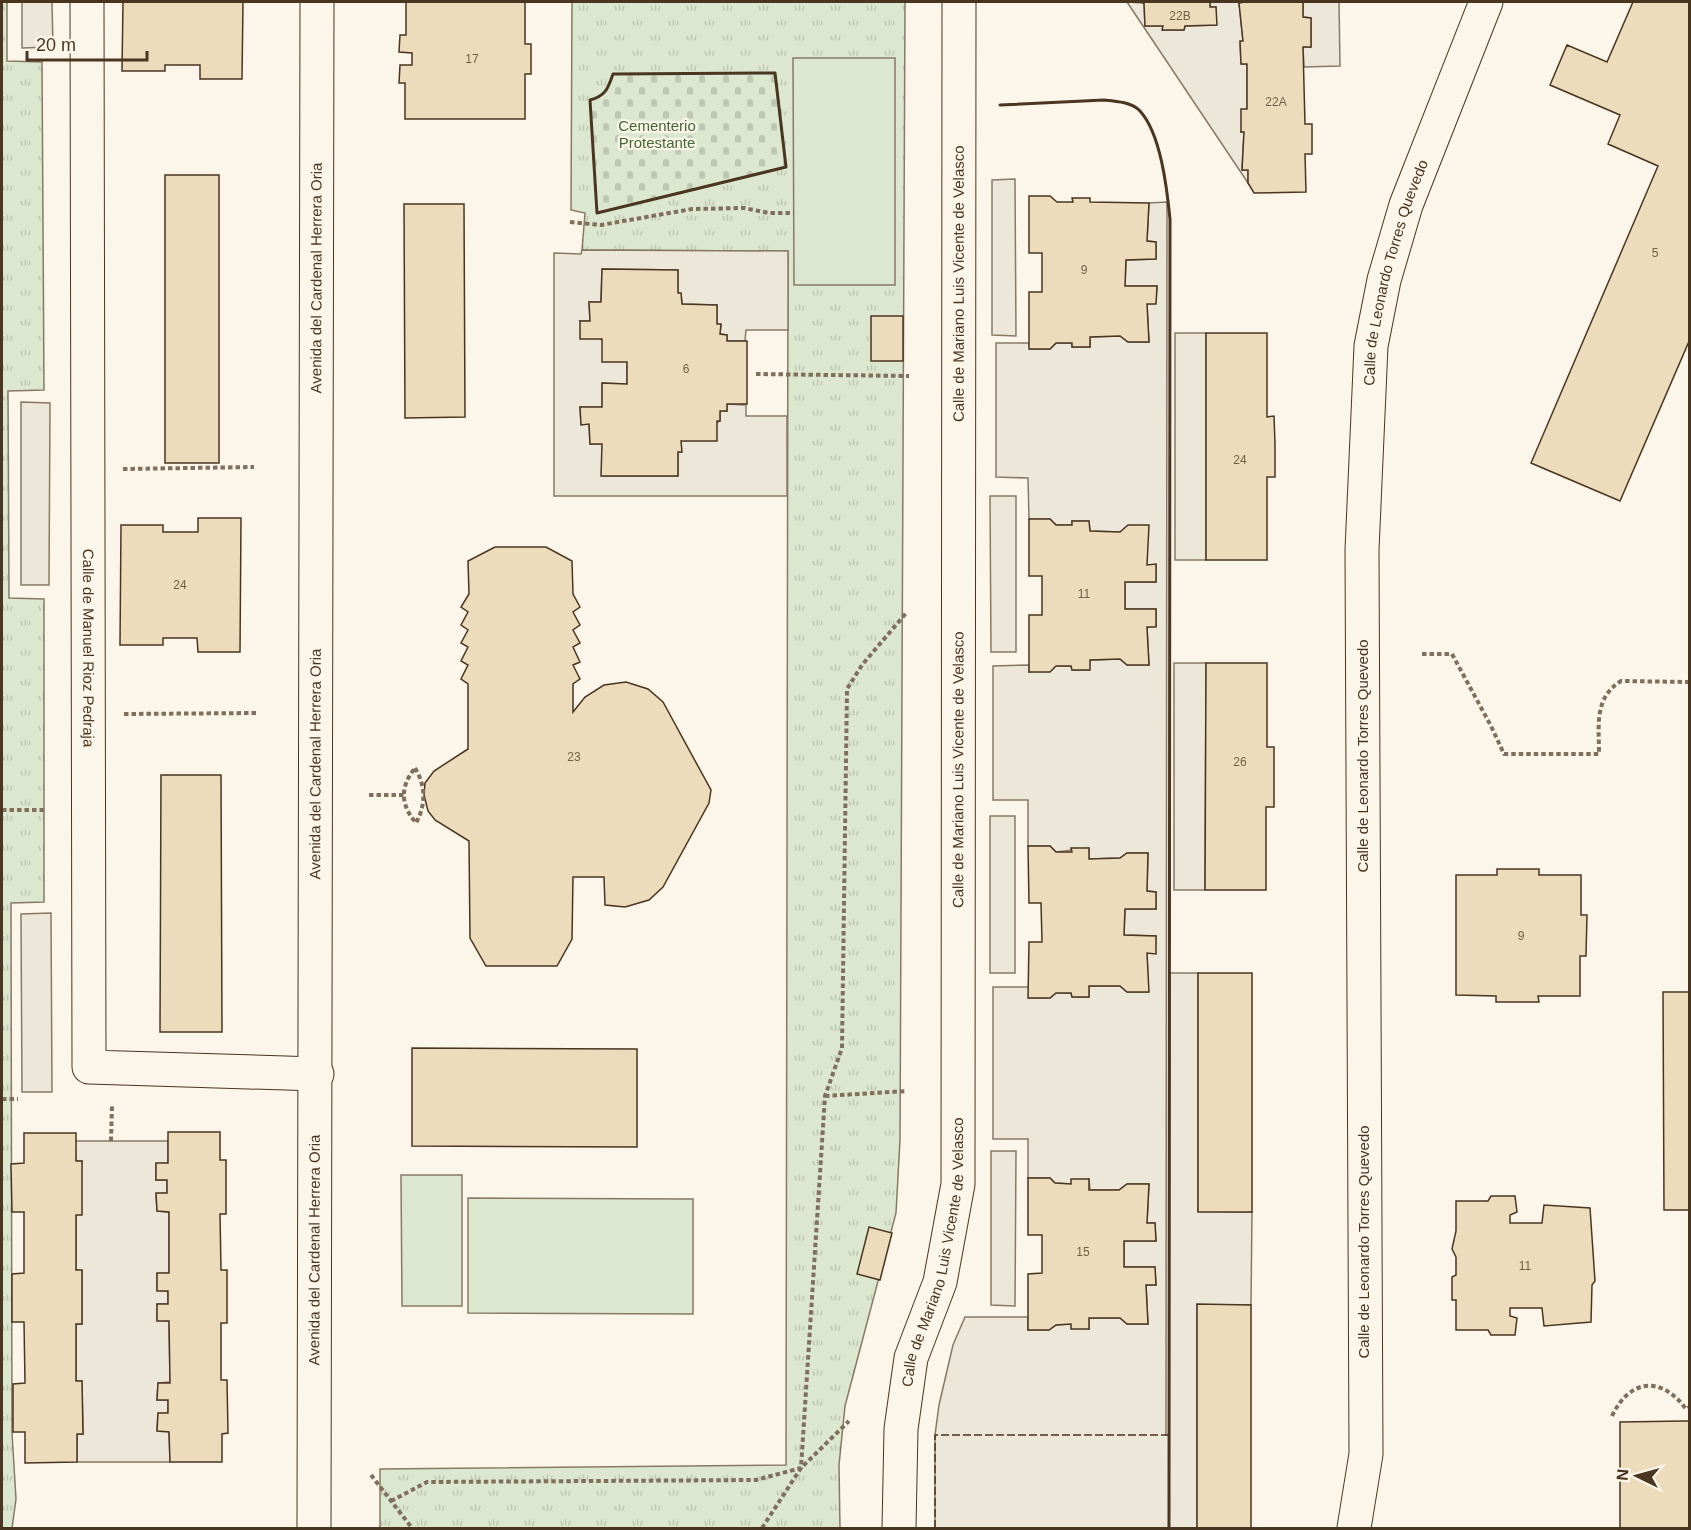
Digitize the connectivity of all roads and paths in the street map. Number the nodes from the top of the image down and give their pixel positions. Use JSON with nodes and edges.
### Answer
{"nodes":[{"id":1,"x":87,"y":2,"type":"edge"},
{"id":2,"x":317,"y":2,"type":"edge"},
{"id":3,"x":959,"y":2,"type":"edge"},
{"id":4,"x":1486,"y":2,"type":"edge"},
{"id":5,"x":794,"y":213,"type":"dead end"},
{"id":6,"x":570,"y":222,"type":"dead end"},
{"id":7,"x":756,"y":374,"type":"dead end"},
{"id":8,"x":909,"y":376,"type":"dead end"},
{"id":9,"x":254,"y":466,"type":"dead end"},
{"id":10,"x":120,"y":468,"type":"dead end"},
{"id":11,"x":907,"y":612,"type":"dead end"},
{"id":12,"x":1422,"y":654,"type":"dead end"},
{"id":13,"x":1689,"y":682,"type":"edge"},
{"id":14,"x":255,"y":713,"type":"dead end"},
{"id":15,"x":120,"y":714,"type":"dead end"},
{"id":16,"x":369,"y":795,"type":"dead end"},
{"id":17,"x":404,"y":795,"type":"junction"},
{"id":18,"x":2,"y":810,"type":"edge"},
{"id":19,"x":44,"y":810,"type":"dead end"},
{"id":20,"x":316,"y":1074,"type":"junction"},
{"id":21,"x":907,"y":1091,"type":"dead end"},
{"id":22,"x":825,"y":1096,"type":"junction"},
{"id":23,"x":2,"y":1099,"type":"edge"},
{"id":24,"x":18,"y":1099,"type":"dead end"},
{"id":25,"x":112,"y":1100,"type":"dead end"},
{"id":26,"x":111,"y":1141,"type":"dead end"},
{"id":27,"x":1689,"y":1407,"type":"edge"},
{"id":28,"x":1612,"y":1416,"type":"dead end"},
{"id":29,"x":849,"y":1420,"type":"dead end"},
{"id":30,"x":801,"y":1468,"type":"junction"},
{"id":31,"x":371,"y":1475,"type":"dead end"},
{"id":32,"x":391,"y":1501,"type":"junction"},
{"id":33,"x":314,"y":1528,"type":"edge"},
{"id":34,"x":412,"y":1528,"type":"edge"},
{"id":35,"x":762,"y":1528,"type":"edge"},
{"id":36,"x":899,"y":1528,"type":"edge"},
{"id":37,"x":1354,"y":1528,"type":"edge"}],
"edges":[{"from":1,"to":20,"type":"street","name":"Calle de Manuel Rioz Pedraja"},
{"from":2,"to":20,"type":"street","name":"Avenida del Cardenal Herrera Oria"},
{"from":3,"to":36,"type":"street","name":"Calle de Mariano Luis Vicente de Velasco"},
{"from":4,"to":37,"type":"street","name":"Calle de Leonardo Torres Quevedo"},
{"from":5,"to":6,"type":"path"},
{"from":7,"to":8,"type":"path"},
{"from":9,"to":10,"type":"path"},
{"from":11,"to":22,"type":"path"},
{"from":12,"to":13,"type":"path"},
{"from":14,"to":15,"type":"path"},
{"from":16,"to":17,"type":"path"},
{"from":17,"to":17,"type":"path"},
{"from":18,"to":19,"type":"path"},
{"from":20,"to":33,"type":"street","name":"Avenida del Cardenal Herrera Oria"},
{"from":21,"to":22,"type":"path"},
{"from":22,"to":30,"type":"path"},
{"from":23,"to":24,"type":"path"},
{"from":25,"to":26,"type":"path"},
{"from":27,"to":28,"type":"path"},
{"from":29,"to":30,"type":"path"},
{"from":30,"to":32,"type":"path"},
{"from":30,"to":35,"type":"path"},
{"from":31,"to":32,"type":"path"},
{"from":32,"to":34,"type":"path"}]}
